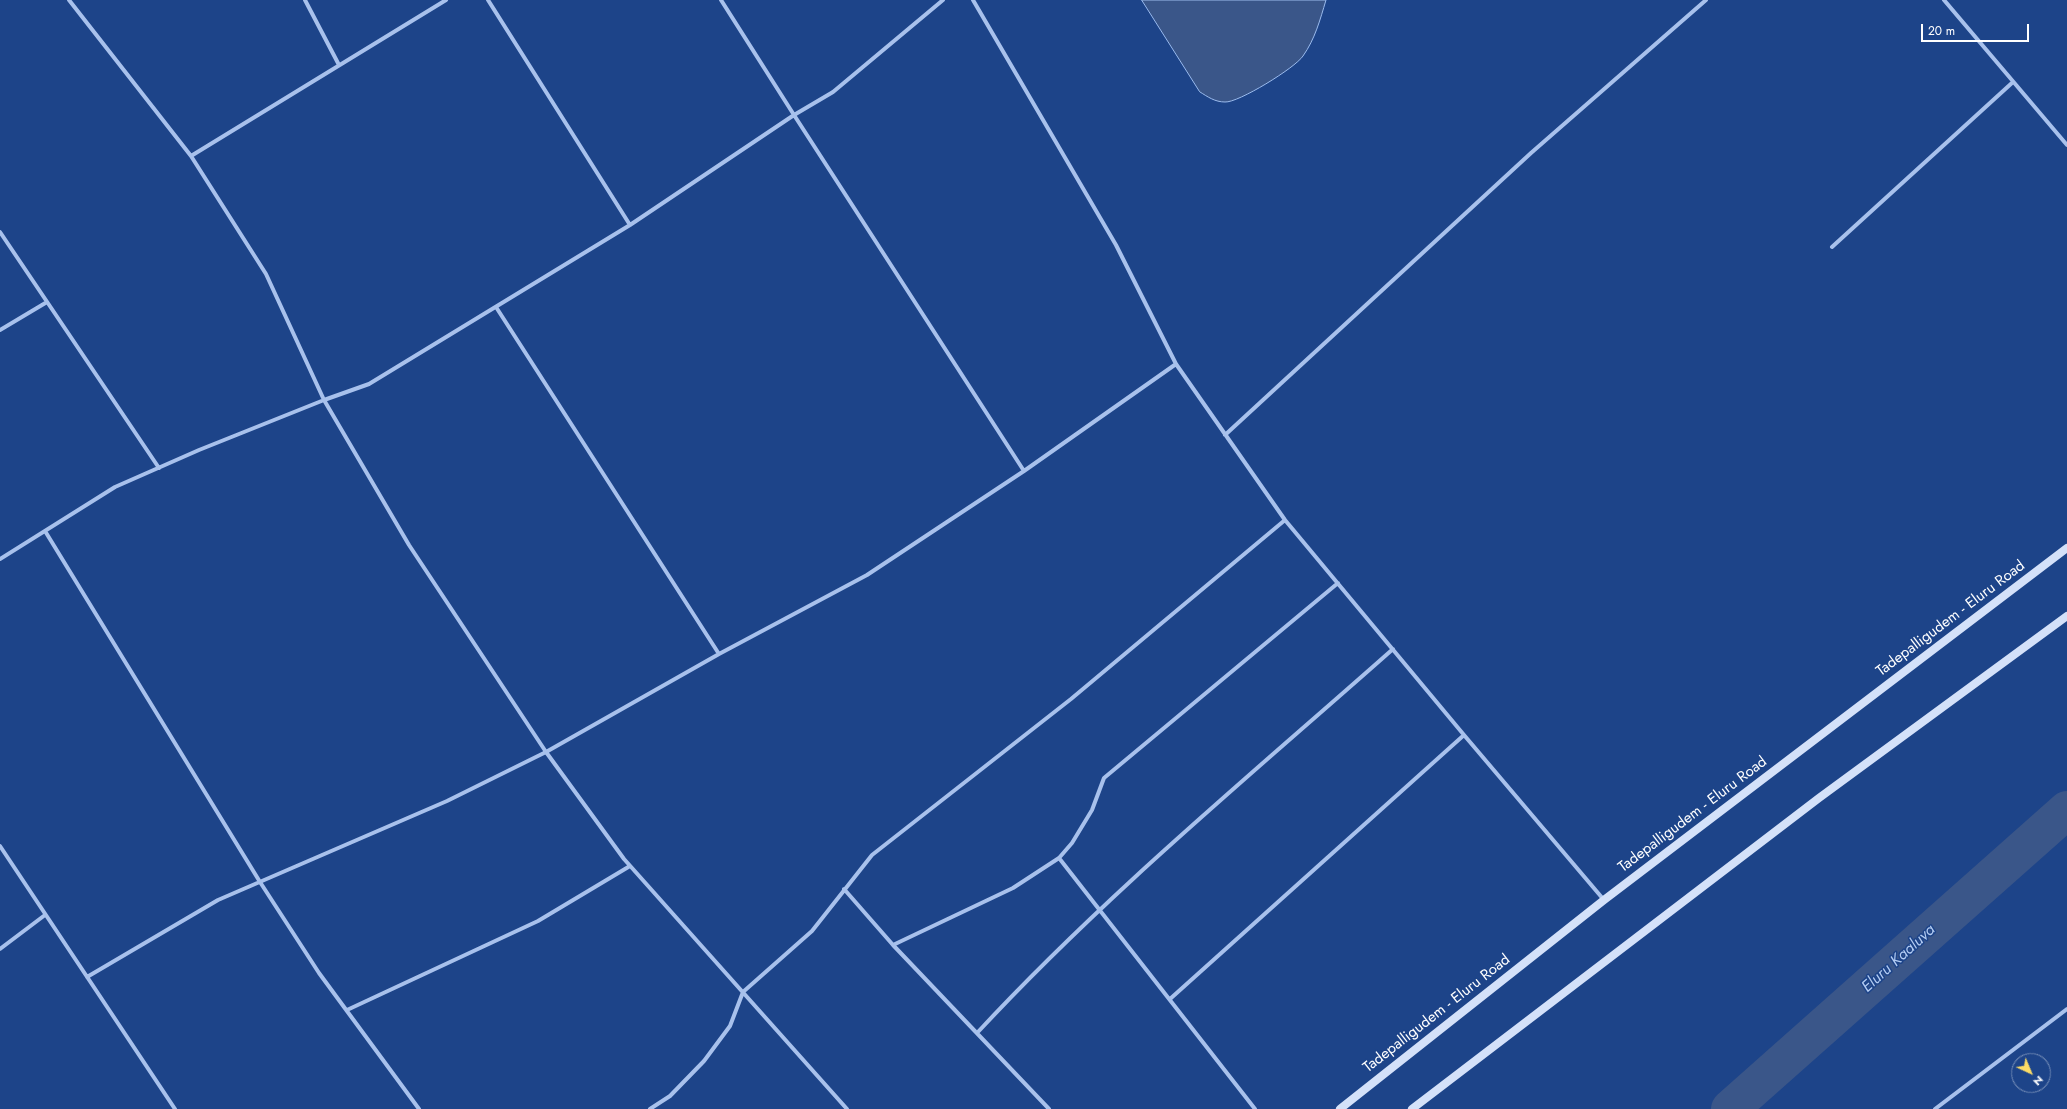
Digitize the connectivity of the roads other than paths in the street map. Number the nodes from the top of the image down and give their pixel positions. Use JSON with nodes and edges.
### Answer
{"nodes":[{"id":1,"x":68,"y":0,"type":"edge"},
{"id":2,"x":305,"y":0,"type":"edge"},
{"id":3,"x":446,"y":0,"type":"edge"},
{"id":4,"x":488,"y":0,"type":"edge"},
{"id":5,"x":722,"y":0,"type":"edge"},
{"id":6,"x":943,"y":0,"type":"edge"},
{"id":7,"x":973,"y":0,"type":"edge"},
{"id":8,"x":1706,"y":0,"type":"edge"},
{"id":9,"x":1944,"y":0,"type":"edge"},
{"id":10,"x":339,"y":65,"type":"junction"},
{"id":11,"x":2013,"y":82,"type":"junction"},
{"id":12,"x":794,"y":115,"type":"junction"},
{"id":13,"x":2067,"y":145,"type":"edge"},
{"id":14,"x":191,"y":156,"type":"junction"},
{"id":15,"x":630,"y":225,"type":"junction"},
{"id":16,"x":0,"y":232,"type":"edge"},
{"id":17,"x":1832,"y":247,"type":"dead end"},
{"id":18,"x":47,"y":302,"type":"junction"},
{"id":19,"x":496,"y":307,"type":"junction"},
{"id":20,"x":0,"y":330,"type":"edge"},
{"id":21,"x":1176,"y":364,"type":"junction"},
{"id":22,"x":324,"y":400,"type":"junction"},
{"id":23,"x":1225,"y":435,"type":"junction"},
{"id":24,"x":159,"y":468,"type":"junction"},
{"id":25,"x":1024,"y":471,"type":"junction"},
{"id":26,"x":1285,"y":520,"type":"junction"},
{"id":27,"x":45,"y":531,"type":"junction"},
{"id":28,"x":2067,"y":548,"type":"edge"},
{"id":29,"x":0,"y":559,"type":"edge"},
{"id":30,"x":1338,"y":583,"type":"junction"},
{"id":31,"x":2067,"y":616,"type":"edge"},
{"id":32,"x":1393,"y":649,"type":"junction"},
{"id":33,"x":718,"y":654,"type":"junction"},
{"id":34,"x":1464,"y":736,"type":"junction"},
{"id":35,"x":546,"y":752,"type":"junction"},
{"id":36,"x":0,"y":846,"type":"edge"},
{"id":37,"x":1059,"y":858,"type":"junction"},
{"id":38,"x":630,"y":866,"type":"junction"},
{"id":39,"x":260,"y":882,"type":"junction"},
{"id":40,"x":844,"y":889,"type":"junction"},
{"id":41,"x":1604,"y":900,"type":"junction"},
{"id":42,"x":1100,"y":909,"type":"junction"},
{"id":43,"x":45,"y":915,"type":"junction"},
{"id":44,"x":893,"y":944,"type":"junction"},
{"id":45,"x":0,"y":949,"type":"edge"},
{"id":46,"x":87,"y":977,"type":"junction"},
{"id":47,"x":743,"y":992,"type":"junction"},
{"id":48,"x":1170,"y":999,"type":"junction"},
{"id":49,"x":2067,"y":1008,"type":"edge"},
{"id":50,"x":347,"y":1010,"type":"junction"},
{"id":51,"x":977,"y":1033,"type":"junction"},
{"id":52,"x":175,"y":1109,"type":"edge"},
{"id":53,"x":419,"y":1109,"type":"edge"},
{"id":54,"x":650,"y":1109,"type":"edge"},
{"id":55,"x":847,"y":1109,"type":"edge"},
{"id":56,"x":1049,"y":1109,"type":"edge"},
{"id":57,"x":1255,"y":1109,"type":"edge"},
{"id":58,"x":1340,"y":1109,"type":"edge"},
{"id":59,"x":1412,"y":1109,"type":"edge"},
{"id":60,"x":1935,"y":1109,"type":"edge"}],
"edges":[{"from":1,"to":14,"type":"street"},
{"from":2,"to":10,"type":"street"},
{"from":3,"to":10,"type":"street"},
{"from":4,"to":15,"type":"street"},
{"from":5,"to":12,"type":"street"},
{"from":6,"to":12,"type":"street"},
{"from":7,"to":21,"type":"street"},
{"from":8,"to":23,"type":"street"},
{"from":9,"to":11,"type":"street"},
{"from":10,"to":14,"type":"street"},
{"from":11,"to":13,"type":"street"},
{"from":11,"to":17,"type":"street"},
{"from":12,"to":15,"type":"street"},
{"from":12,"to":25,"type":"street"},
{"from":14,"to":22,"type":"street"},
{"from":15,"to":19,"type":"street"},
{"from":16,"to":18,"type":"street"},
{"from":18,"to":20,"type":"street"},
{"from":18,"to":24,"type":"street"},
{"from":19,"to":22,"type":"street"},
{"from":19,"to":33,"type":"street"},
{"from":21,"to":23,"type":"street"},
{"from":21,"to":25,"type":"street"},
{"from":22,"to":24,"type":"street"},
{"from":22,"to":35,"type":"street"},
{"from":23,"to":26,"type":"street"},
{"from":24,"to":27,"type":"street"},
{"from":25,"to":33,"type":"street"},
{"from":26,"to":30,"type":"street"},
{"from":26,"to":40,"type":"street"},
{"from":27,"to":29,"type":"street"},
{"from":27,"to":39,"type":"street"},
{"from":28,"to":41,"type":"main road","name":"Tadepalligudem - Eluru Road"},
{"from":30,"to":32,"type":"street"},
{"from":30,"to":37,"type":"street"},
{"from":31,"to":59,"type":"main road"},
{"from":32,"to":34,"type":"street"},
{"from":32,"to":42,"type":"street"},
{"from":33,"to":35,"type":"street"},
{"from":34,"to":41,"type":"street"},
{"from":34,"to":48,"type":"street"},
{"from":35,"to":38,"type":"street"},
{"from":35,"to":39,"type":"street"},
{"from":36,"to":43,"type":"street"},
{"from":37,"to":42,"type":"street"},
{"from":37,"to":44,"type":"street"},
{"from":38,"to":47,"type":"street"},
{"from":38,"to":50,"type":"street"},
{"from":39,"to":46,"type":"street"},
{"from":39,"to":50,"type":"street"},
{"from":40,"to":44,"type":"street"},
{"from":40,"to":47,"type":"street"},
{"from":41,"to":58,"type":"main road","name":"Tadepalligudem - Eluru Road"},
{"from":42,"to":48,"type":"street"},
{"from":42,"to":51,"type":"street"},
{"from":43,"to":45,"type":"street"},
{"from":43,"to":46,"type":"street"},
{"from":44,"to":51,"type":"street"},
{"from":46,"to":52,"type":"street"},
{"from":47,"to":54,"type":"street"},
{"from":47,"to":55,"type":"street"},
{"from":48,"to":57,"type":"street"},
{"from":49,"to":60,"type":"street"},
{"from":50,"to":53,"type":"street"},
{"from":51,"to":56,"type":"street"}]}
